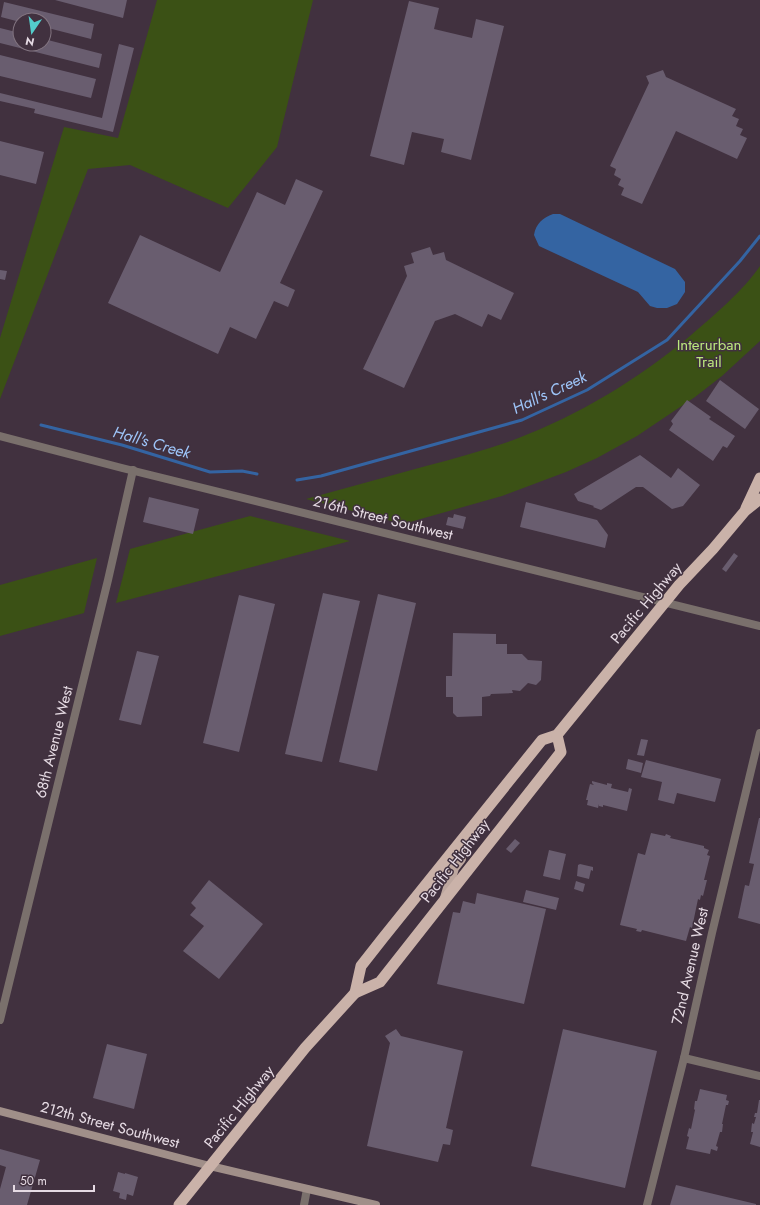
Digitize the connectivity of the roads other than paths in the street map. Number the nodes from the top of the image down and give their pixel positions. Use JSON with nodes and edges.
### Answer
{"nodes":[{"id":1,"x":0,"y":436,"type":"edge"},
{"id":2,"x":133,"y":470,"type":"junction"},
{"id":3,"x":760,"y":478,"type":"edge"},
{"id":4,"x":760,"y":499,"type":"edge"},
{"id":5,"x":745,"y":511,"type":"junction"},
{"id":6,"x":665,"y":602,"type":"junction"},
{"id":7,"x":760,"y":626,"type":"edge"},
{"id":8,"x":760,"y":733,"type":"edge"},
{"id":9,"x":557,"y":735,"type":"junction"},
{"id":10,"x":457,"y":848,"type":"junction"},
{"id":11,"x":445,"y":898,"type":"junction"},
{"id":12,"x":355,"y":994,"type":"junction"},
{"id":13,"x":0,"y":1020,"type":"edge"},
{"id":14,"x":684,"y":1058,"type":"junction"},
{"id":15,"x":760,"y":1076,"type":"edge"},
{"id":16,"x":0,"y":1111,"type":"edge"},
{"id":17,"x":210,"y":1166,"type":"junction"},
{"id":18,"x":307,"y":1188,"type":"junction"},
{"id":19,"x":179,"y":1205,"type":"edge"},
{"id":20,"x":304,"y":1205,"type":"edge"},
{"id":21,"x":376,"y":1205,"type":"edge"},
{"id":22,"x":647,"y":1205,"type":"edge"}],
"edges":[{"from":1,"to":2,"type":"street","name":"216th Street Southwest"},
{"from":2,"to":6,"type":"street","name":"216th Street Southwest"},
{"from":2,"to":13,"type":"street","name":"68th Avenue West"},
{"from":3,"to":5,"type":"highway","name":"Pacific Highway"},
{"from":4,"to":5,"type":"highway","name":"Pacific Highway"},
{"from":5,"to":6,"type":"highway","name":"Pacific Highway"},
{"from":6,"to":7,"type":"street","name":"216th Street Southwest"},
{"from":6,"to":9,"type":"highway","name":"Pacific Highway"},
{"from":8,"to":14,"type":"street","name":"72nd Avenue West"},
{"from":9,"to":10,"type":"highway","name":"Pacific Highway"},
{"from":9,"to":11,"type":"highway","name":"Pacific Highway"},
{"from":10,"to":11,"type":"main road"},
{"from":10,"to":12,"type":"highway","name":"Pacific Highway"},
{"from":11,"to":12,"type":"highway","name":"Pacific Highway"},
{"from":12,"to":17,"type":"highway","name":"Pacific Highway"},
{"from":14,"to":15,"type":"street"},
{"from":14,"to":22,"type":"street","name":"72nd Avenue West"},
{"from":16,"to":17,"type":"main road","name":"212th Street Southwest"},
{"from":17,"to":18,"type":"main road","name":"212th Street Southwest"},
{"from":17,"to":19,"type":"highway","name":"Pacific Highway"},
{"from":18,"to":20,"type":"street"},
{"from":18,"to":21,"type":"main road","name":"212th Street Southwest"}]}
